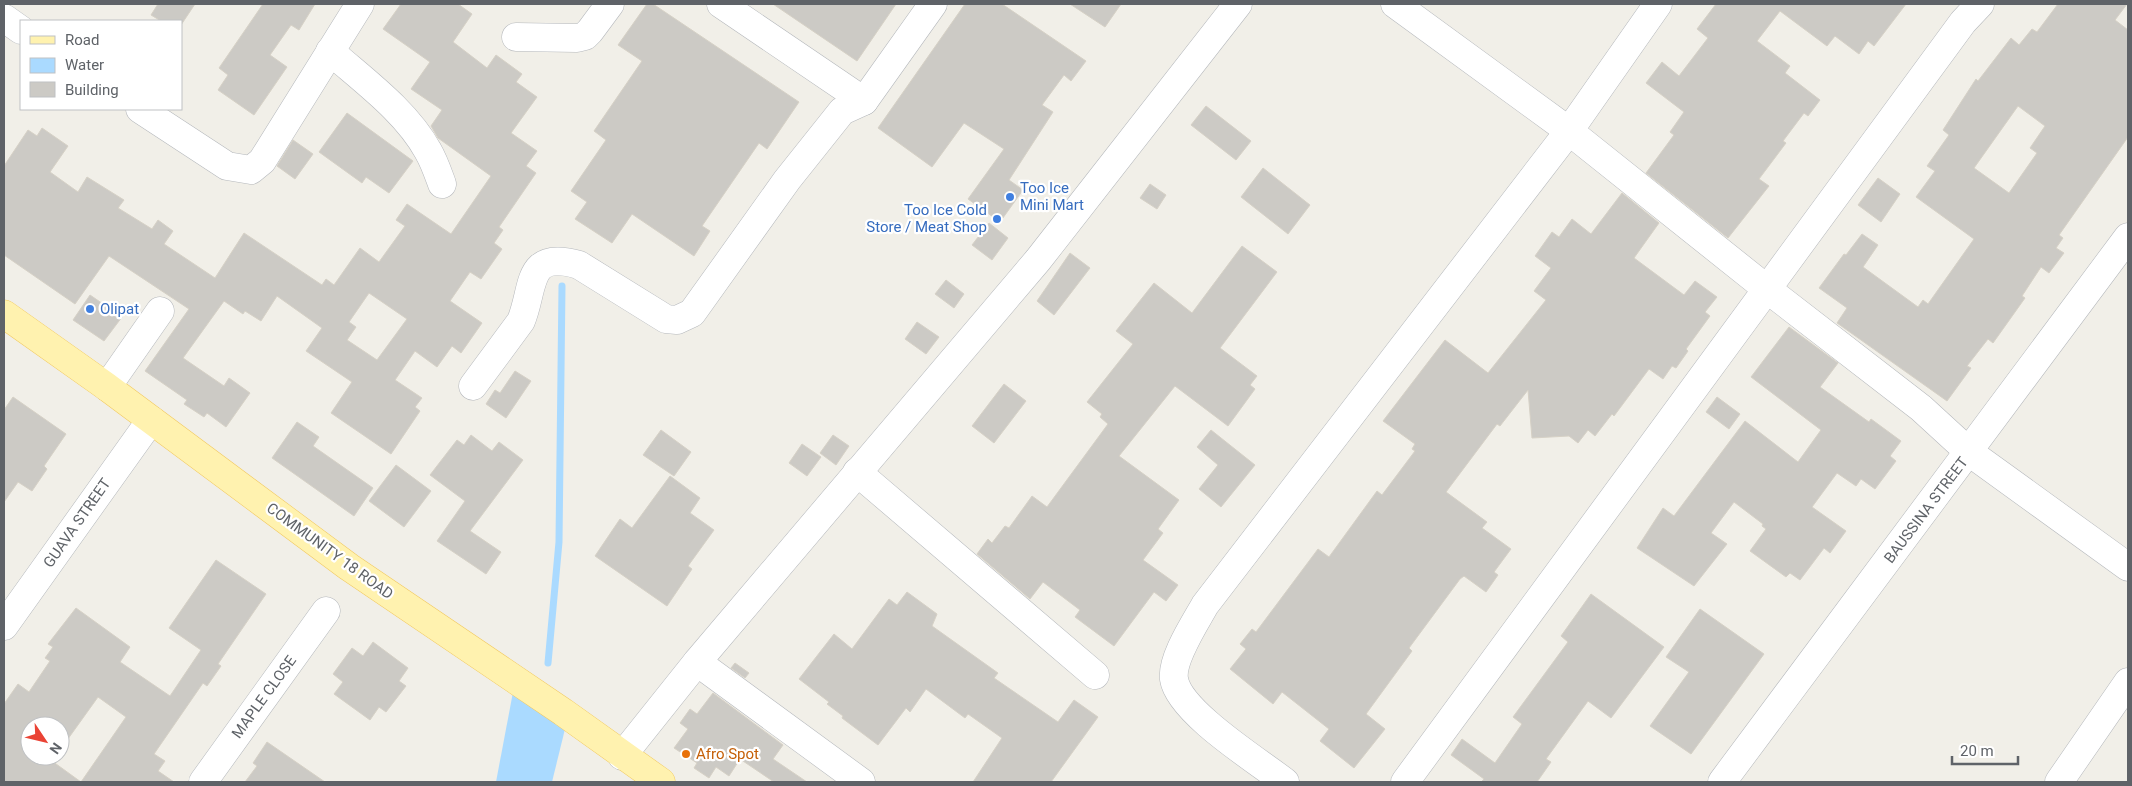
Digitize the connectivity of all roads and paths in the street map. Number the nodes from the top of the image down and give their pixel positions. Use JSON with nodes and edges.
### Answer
{"nodes":[{"id":1,"x":360,"y":4,"type":"edge"},
{"id":2,"x":610,"y":4,"type":"edge"},
{"id":3,"x":721,"y":4,"type":"edge"},
{"id":4,"x":933,"y":4,"type":"edge"},
{"id":5,"x":1238,"y":4,"type":"edge"},
{"id":6,"x":1395,"y":4,"type":"edge"},
{"id":7,"x":1658,"y":4,"type":"edge"},
{"id":8,"x":1980,"y":4,"type":"edge"},
{"id":9,"x":4,"y":18,"type":"edge"},
{"id":10,"x":20,"y":29,"type":"edge"},
{"id":11,"x":516,"y":37,"type":"dead end"},
{"id":12,"x":330,"y":51,"type":"junction"},
{"id":13,"x":864,"y":102,"type":"junction"},
{"id":14,"x":142,"y":110,"type":"edge"},
{"id":15,"x":1569,"y":131,"type":"junction"},
{"id":16,"x":442,"y":184,"type":"dead end"},
{"id":17,"x":2128,"y":237,"type":"edge"},
{"id":18,"x":1767,"y":289,"type":"junction"},
{"id":19,"x":160,"y":311,"type":"dead end"},
{"id":20,"x":4,"y":314,"type":"edge"},
{"id":21,"x":473,"y":386,"type":"dead end"},
{"id":22,"x":107,"y":387,"type":"junction"},
{"id":23,"x":151,"y":420,"type":"junction"},
{"id":24,"x":1969,"y":452,"type":"junction"},
{"id":25,"x":857,"y":472,"type":"junction"},
{"id":26,"x":2128,"y":567,"type":"edge"},
{"id":27,"x":326,"y":611,"type":"dead end"},
{"id":28,"x":4,"y":626,"type":"edge"},
{"id":29,"x":697,"y":662,"type":"junction"},
{"id":30,"x":1095,"y":675,"type":"dead end"},
{"id":31,"x":2128,"y":682,"type":"edge"},
{"id":32,"x":622,"y":756,"type":"junction"},
{"id":33,"x":203,"y":782,"type":"edge"},
{"id":34,"x":661,"y":782,"type":"edge"},
{"id":35,"x":861,"y":782,"type":"edge"},
{"id":36,"x":1285,"y":782,"type":"edge"},
{"id":37,"x":1405,"y":782,"type":"edge"},
{"id":38,"x":1722,"y":782,"type":"edge"},
{"id":39,"x":2059,"y":782,"type":"edge"}],
"edges":[{"from":1,"to":12,"type":"street"},
{"from":2,"to":11,"type":"street"},
{"from":3,"to":13,"type":"street"},
{"from":4,"to":13,"type":"street"},
{"from":5,"to":25,"type":"street"},
{"from":6,"to":15,"type":"street"},
{"from":7,"to":15,"type":"street"},
{"from":8,"to":18,"type":"street"},
{"from":9,"to":10,"type":"street"},
{"from":12,"to":14,"type":"street"},
{"from":12,"to":16,"type":"street"},
{"from":13,"to":21,"type":"street"},
{"from":15,"to":18,"type":"street"},
{"from":15,"to":36,"type":"street"},
{"from":17,"to":24,"type":"street","name":"BAUSSINA STREET"},
{"from":18,"to":24,"type":"street"},
{"from":18,"to":37,"type":"street"},
{"from":19,"to":22,"type":"street"},
{"from":20,"to":22,"type":"main road","name":"COMMUNITY 18 ROAD"},
{"from":22,"to":23,"type":"main road","name":"COMMUNITY 18 ROAD"},
{"from":23,"to":28,"type":"street","name":"GUAVA STREET"},
{"from":23,"to":32,"type":"main road","name":"COMMUNITY 18 ROAD"},
{"from":24,"to":26,"type":"street"},
{"from":24,"to":38,"type":"street","name":"BAUSSINA STREET"},
{"from":25,"to":29,"type":"street"},
{"from":25,"to":30,"type":"street"},
{"from":27,"to":33,"type":"street","name":"MAPLE CLOSE"},
{"from":29,"to":32,"type":"street"},
{"from":29,"to":35,"type":"street"},
{"from":31,"to":39,"type":"street"},
{"from":32,"to":34,"type":"main road","name":"COMMUNITY 18 ROAD"}]}
